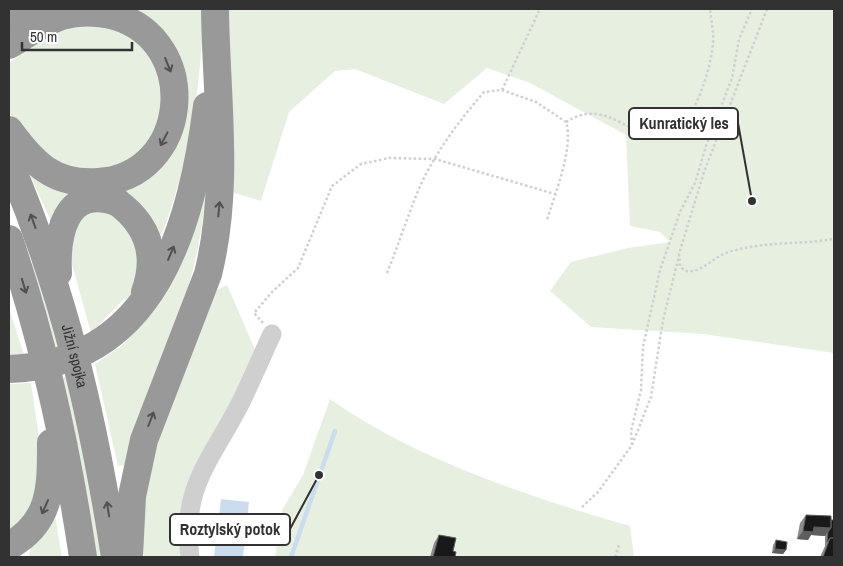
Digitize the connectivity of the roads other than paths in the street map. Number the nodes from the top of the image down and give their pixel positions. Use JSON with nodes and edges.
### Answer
{"nodes":[{"id":1,"x":30,"y":9,"type":"edge"},
{"id":2,"x":215,"y":9,"type":"edge"},
{"id":3,"x":9,"y":30,"type":"edge"},
{"id":4,"x":216,"y":40,"type":"junction"},
{"id":5,"x":9,"y":45,"type":"edge"},
{"id":6,"x":9,"y":130,"type":"edge"},
{"id":7,"x":9,"y":162,"type":"edge"},
{"id":8,"x":73,"y":181,"type":"junction"},
{"id":9,"x":123,"y":205,"type":"junction"},
{"id":10,"x":9,"y":240,"type":"edge"},
{"id":11,"x":60,"y":300,"type":"junction"},
{"id":12,"x":133,"y":314,"type":"junction"},
{"id":13,"x":272,"y":334,"type":"dead end"},
{"id":14,"x":9,"y":369,"type":"edge"},
{"id":15,"x":52,"y":391,"type":"junction"},
{"id":16,"x":17,"y":547,"type":"edge"},
{"id":17,"x":83,"y":557,"type":"edge"},
{"id":18,"x":115,"y":557,"type":"edge"},
{"id":19,"x":129,"y":557,"type":"edge"},
{"id":20,"x":190,"y":557,"type":"edge"}],
"edges":[{"from":1,"to":3,"type":"highway"},
{"from":2,"to":4,"type":"highway"},
{"from":12,"to":4,"type":"highway","one_way":true},
{"from":19,"to":4,"type":"highway","one_way":true},
{"from":5,"to":8,"type":"highway","one_way":true},
{"from":6,"to":8,"type":"highway"},
{"from":11,"to":7,"type":"highway","name":"Jižní spojka","one_way":true},
{"from":8,"to":9,"type":"highway"},
{"from":9,"to":11,"type":"highway"},
{"from":9,"to":12,"type":"highway"},
{"from":10,"to":15,"type":"highway","name":"Jižní spojka","one_way":true},
{"from":18,"to":11,"type":"highway","name":"Jižní spojka","one_way":true},
{"from":12,"to":14,"type":"highway"},
{"from":13,"to":20,"type":"lane"},
{"from":15,"to":16,"type":"highway","one_way":true},
{"from":15,"to":17,"type":"highway","name":"Jižní spojka"}]}
